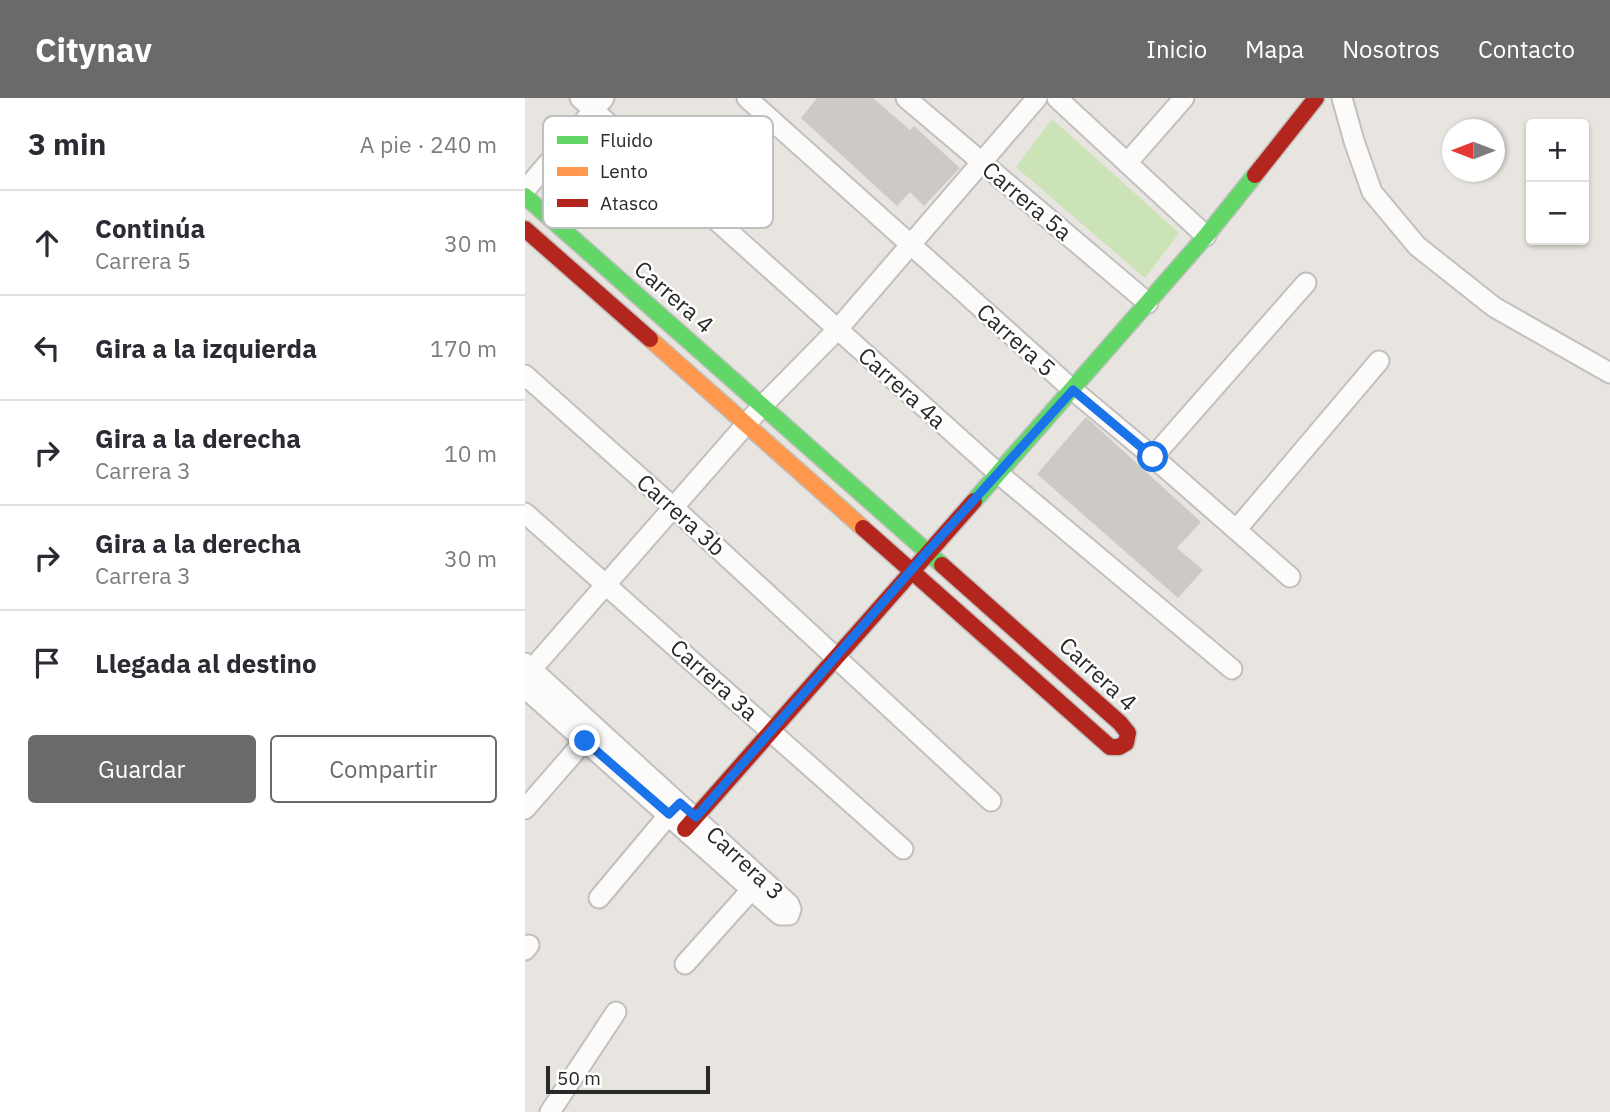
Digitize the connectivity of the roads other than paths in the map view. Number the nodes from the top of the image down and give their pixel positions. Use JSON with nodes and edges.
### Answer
{"nodes":[{"id":1,"x":747,"y":98,"type":"edge"},
{"id":2,"x":906,"y":98,"type":"edge"},
{"id":3,"x":1037,"y":98,"type":"edge"},
{"id":4,"x":1057,"y":98,"type":"edge"},
{"id":5,"x":1184,"y":98,"type":"edge"},
{"id":6,"x":1316,"y":98,"type":"edge"},
{"id":7,"x":1342,"y":98,"type":"edge"},
{"id":8,"x":593,"y":102,"type":"edge"},
{"id":9,"x":582,"y":116,"type":"edge"},
{"id":10,"x":608,"y":116,"type":"edge"},
{"id":11,"x":767,"y":116,"type":"edge"},
{"id":12,"x":773,"y":121,"type":"edge"},
{"id":13,"x":982,"y":163,"type":"junction"},
{"id":14,"x":1127,"y":163,"type":"junction"},
{"id":15,"x":543,"y":167,"type":"edge"},
{"id":16,"x":525,"y":190,"type":"edge"},
{"id":17,"x":525,"y":196,"type":"edge"},
{"id":18,"x":543,"y":212,"type":"edge"},
{"id":19,"x":561,"y":228,"type":"edge"},
{"id":20,"x":728,"y":228,"type":"edge"},
{"id":21,"x":525,"y":229,"type":"edge"},
{"id":22,"x":1206,"y":236,"type":"junction"},
{"id":23,"x":911,"y":244,"type":"junction"},
{"id":24,"x":1306,"y":283,"type":"dead end"},
{"id":25,"x":1148,"y":303,"type":"junction"},
{"id":26,"x":837,"y":330,"type":"junction"},
{"id":27,"x":1379,"y":361,"type":"dead end"},
{"id":28,"x":1610,"y":373,"type":"edge"},
{"id":29,"x":525,"y":375,"type":"edge"},
{"id":30,"x":1073,"y":390,"type":"junction"},
{"id":31,"x":762,"y":406,"type":"junction"},
{"id":32,"x":745,"y":425,"type":"junction"},
{"id":33,"x":1153,"y":457,"type":"junction"},
{"id":34,"x":999,"y":474,"type":"junction"},
{"id":35,"x":673,"y":507,"type":"junction"},
{"id":36,"x":525,"y":513,"type":"edge"},
{"id":37,"x":1236,"y":530,"type":"junction"},
{"id":38,"x":927,"y":552,"type":"junction"},
{"id":39,"x":911,"y":571,"type":"junction"},
{"id":40,"x":1290,"y":577,"type":"dead end"},
{"id":41,"x":606,"y":584,"type":"junction"},
{"id":42,"x":835,"y":657,"type":"junction"},
{"id":43,"x":1232,"y":669,"type":"dead end"},
{"id":44,"x":527,"y":670,"type":"edge"},
{"id":45,"x":525,"y":688,"type":"edge"},
{"id":46,"x":771,"y":731,"type":"junction"},
{"id":47,"x":590,"y":734,"type":"junction"},
{"id":48,"x":991,"y":801,"type":"dead end"},
{"id":49,"x":525,"y":809,"type":"edge"},
{"id":50,"x":674,"y":809,"type":"junction"},
{"id":51,"x":690,"y":823,"type":"junction"},
{"id":52,"x":903,"y":849,"type":"dead end"},
{"id":53,"x":752,"y":889,"type":"junction"},
{"id":54,"x":599,"y":898,"type":"dead end"},
{"id":55,"x":685,"y":964,"type":"dead end"},
{"id":56,"x":617,"y":1012,"type":"dead end"},
{"id":57,"x":550,"y":1112,"type":"edge"}],
"edges":[{"from":1,"to":11,"type":"street","name":"Carrera 5"},
{"from":2,"to":13,"type":"street","name":"Carrera 5a"},
{"from":3,"to":13,"type":"street"},
{"from":4,"to":14,"type":"street"},
{"from":5,"to":14,"type":"street"},
{"from":6,"to":22,"type":"street"},
{"from":7,"to":28,"type":"street"},
{"from":8,"to":9,"type":"street"},
{"from":8,"to":10,"type":"street","name":"Carrera 4a"},
{"from":12,"to":23,"type":"street","name":"Carrera 5"},
{"from":13,"to":23,"type":"street"},
{"from":13,"to":25,"type":"street","name":"Carrera 5a"},
{"from":14,"to":22,"type":"street"},
{"from":15,"to":16,"type":"street"},
{"from":17,"to":18,"type":"street","name":"Carrera 4"},
{"from":19,"to":31,"type":"street","name":"Carrera 4"},
{"from":20,"to":26,"type":"street","name":"Carrera 4a"},
{"from":21,"to":32,"type":"street","name":"Carrera 4"},
{"from":22,"to":25,"type":"street"},
{"from":23,"to":26,"type":"street"},
{"from":23,"to":30,"type":"street","name":"Carrera 5"},
{"from":24,"to":33,"type":"street"},
{"from":25,"to":30,"type":"street"},
{"from":26,"to":31,"type":"street"},
{"from":26,"to":34,"type":"street","name":"Carrera 4a"},
{"from":27,"to":37,"type":"street"},
{"from":29,"to":35,"type":"street","name":"Carrera 3b"},
{"from":30,"to":33,"type":"street","name":"Carrera 5"},
{"from":30,"to":34,"type":"street"},
{"from":31,"to":32,"type":"street"},
{"from":31,"to":38,"type":"street","name":"Carrera 4"},
{"from":32,"to":35,"type":"street"},
{"from":32,"to":39,"type":"street","name":"Carrera 4"},
{"from":33,"to":37,"type":"street","name":"Carrera 5"},
{"from":34,"to":38,"type":"street"},
{"from":34,"to":43,"type":"street","name":"Carrera 4a"},
{"from":35,"to":41,"type":"street"},
{"from":35,"to":42,"type":"street","name":"Carrera 3b"},
{"from":36,"to":41,"type":"street","name":"Carrera 3a"},
{"from":37,"to":40,"type":"street","name":"Carrera 5"},
{"from":38,"to":39,"type":"street"},
{"from":38,"to":39,"type":"street","name":"Carrera 4"},
{"from":39,"to":42,"type":"street"},
{"from":41,"to":44,"type":"street"},
{"from":41,"to":46,"type":"street","name":"Carrera 3a"},
{"from":42,"to":46,"type":"street"},
{"from":42,"to":48,"type":"street","name":"Carrera 3b"},
{"from":44,"to":47,"type":"street","name":"Carrera 3"},
{"from":45,"to":47,"type":"street","name":"Carrera 3"},
{"from":46,"to":51,"type":"street"},
{"from":46,"to":52,"type":"street","name":"Carrera 3a"},
{"from":47,"to":49,"type":"street"},
{"from":47,"to":50,"type":"street","name":"Carrera 3"},
{"from":50,"to":51,"type":"street","name":"Carrera 3"},
{"from":50,"to":54,"type":"street"},
{"from":51,"to":53,"type":"street","name":"Carrera 3"},
{"from":51,"to":53,"type":"street","name":"Carrera 3"},
{"from":53,"to":55,"type":"street"},
{"from":56,"to":57,"type":"street"}]}
